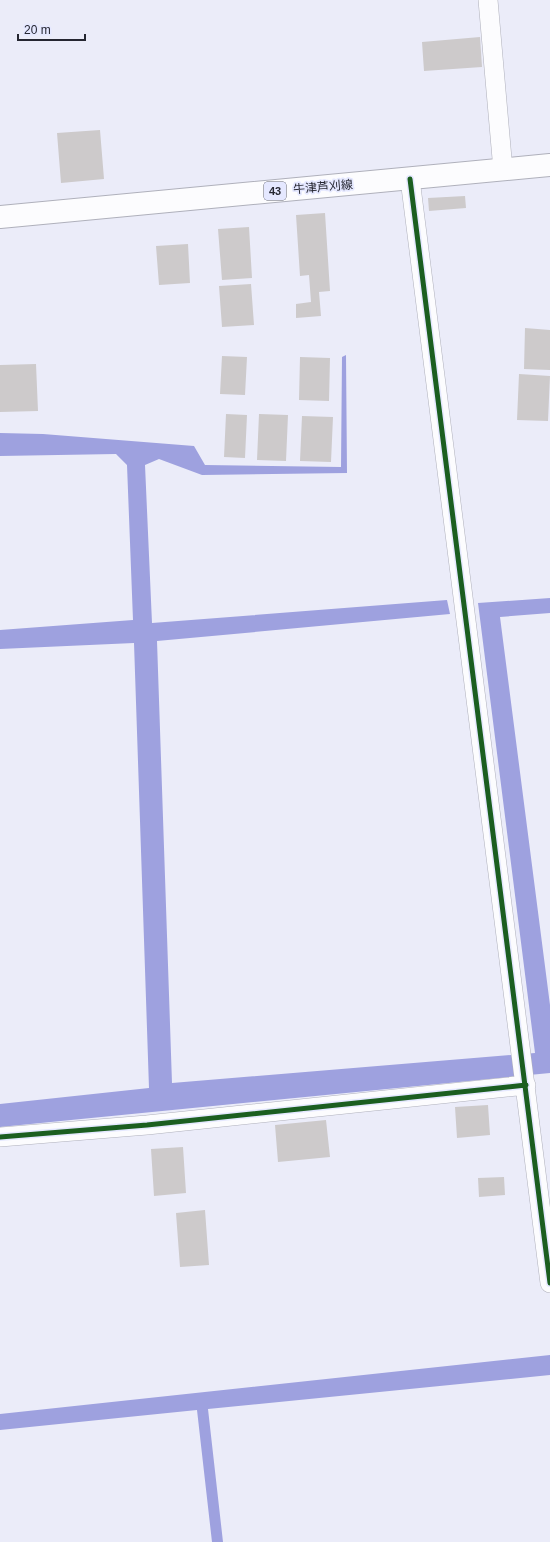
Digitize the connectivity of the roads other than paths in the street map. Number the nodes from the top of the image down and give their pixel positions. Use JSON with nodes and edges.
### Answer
{"nodes":[{"id":1,"x":488,"y":0,"type":"edge"},
{"id":2,"x":550,"y":165,"type":"edge"},
{"id":3,"x":503,"y":170,"type":"junction"},
{"id":4,"x":410,"y":178,"type":"junction"},
{"id":5,"x":0,"y":217,"type":"edge"},
{"id":6,"x":526,"y":1085,"type":"junction"},
{"id":7,"x":0,"y":1137,"type":"edge"},
{"id":8,"x":549,"y":1256,"type":"edge"},
{"id":9,"x":550,"y":1283,"type":"edge"}],
"edges":[{"from":1,"to":3,"type":"street"},
{"from":2,"to":3,"type":"main road","name":"牛津芦刈線","number":"43"},
{"from":3,"to":4,"type":"main road","name":"牛津芦刈線","number":"43"},
{"from":4,"to":5,"type":"main road","name":"牛津芦刈線","number":"43"},
{"from":4,"to":6,"type":"street"},
{"from":6,"to":7,"type":"street"},
{"from":6,"to":8,"type":"street"},
{"from":8,"to":9,"type":"street"}]}
